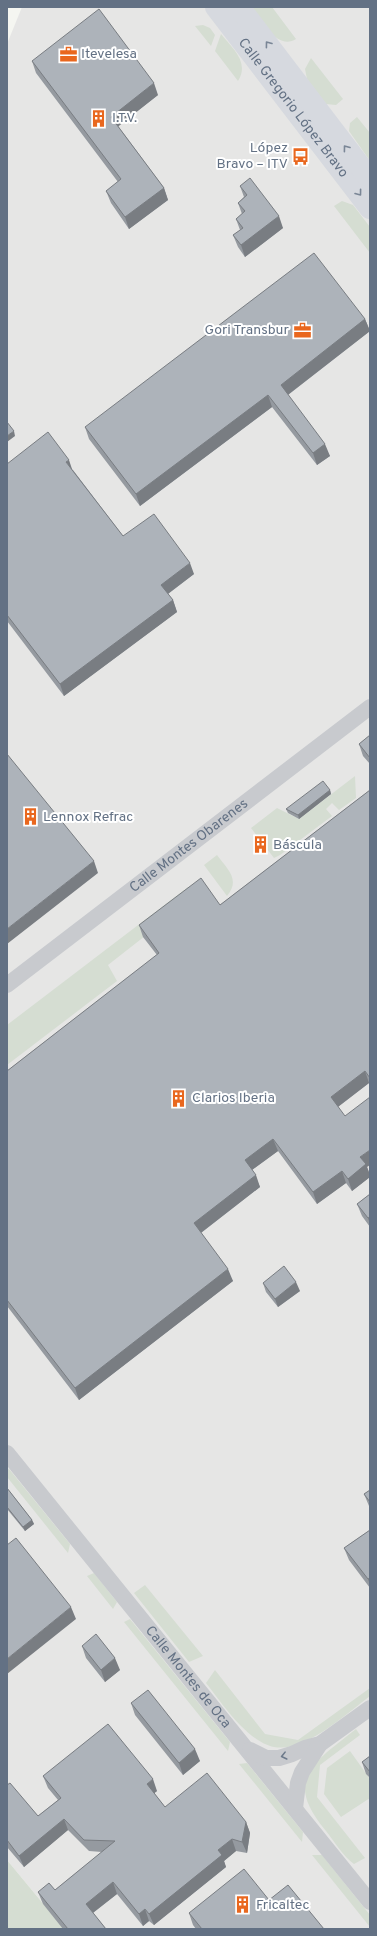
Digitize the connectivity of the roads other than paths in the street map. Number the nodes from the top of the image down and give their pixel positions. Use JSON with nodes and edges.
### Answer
{"nodes":[{"id":1,"x":216,"y":7,"type":"edge"},
{"id":2,"x":239,"y":7,"type":"edge"},
{"id":3,"x":370,"y":179,"type":"edge"},
{"id":4,"x":370,"y":208,"type":"edge"},
{"id":5,"x":370,"y":707,"type":"edge"},
{"id":6,"x":7,"y":985,"type":"edge"},
{"id":7,"x":7,"y":1453,"type":"edge"},
{"id":8,"x":370,"y":1708,"type":"edge"},
{"id":9,"x":320,"y":1744,"type":"junction"},
{"id":10,"x":249,"y":1750,"type":"junction"},
{"id":11,"x":295,"y":1808,"type":"junction"},
{"id":12,"x":370,"y":1902,"type":"edge"}],
"edges":[{"from":1,"to":4,"type":"main road","name":"Calle Gregorio López Bravo","one_way":true},
{"from":3,"to":2,"type":"main road","name":"Calle Gregorio López Bravo","one_way":true},
{"from":5,"to":6,"type":"street","name":"Calle Montes Obarenes"},
{"from":7,"to":10,"type":"street","name":"Calle Montes de Oca"},
{"from":8,"to":9,"type":"street"},
{"from":9,"to":10,"type":"street","one_way":true},
{"from":9,"to":11,"type":"street"},
{"from":10,"to":11,"type":"street","name":"Calle Montes de Oca"},
{"from":11,"to":12,"type":"street","name":"Calle Montes de Oca"}]}
